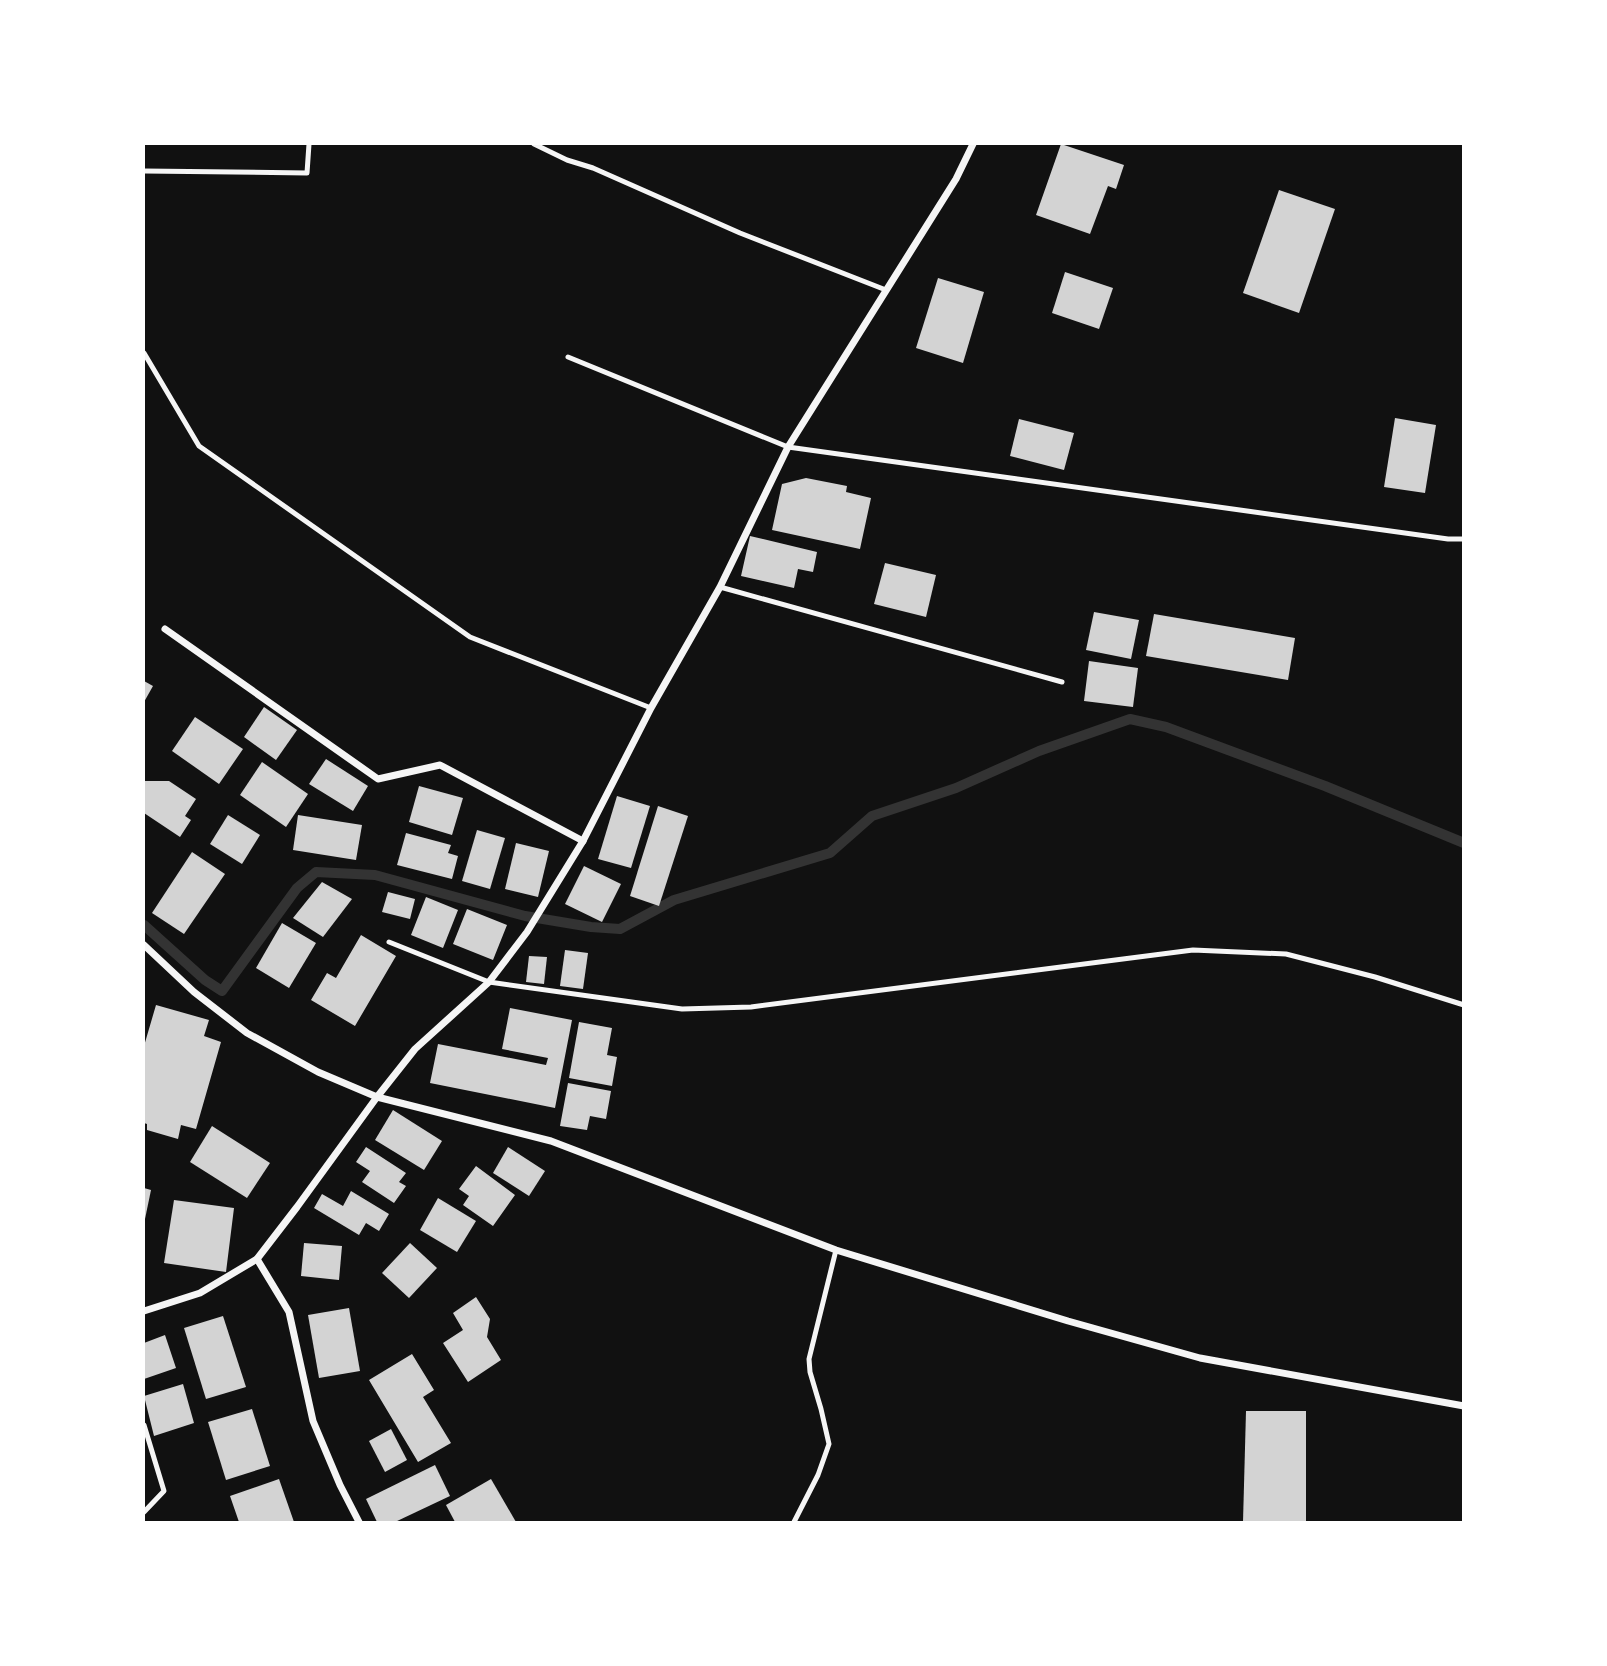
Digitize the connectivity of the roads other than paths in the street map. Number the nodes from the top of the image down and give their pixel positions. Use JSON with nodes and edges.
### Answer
{"nodes":[{"id":1,"x":309,"y":144,"type":"edge"},
{"id":2,"x":534,"y":144,"type":"edge"},
{"id":3,"x":973,"y":144,"type":"edge"},
{"id":4,"x":144,"y":171,"type":"edge"},
{"id":5,"x":886,"y":290,"type":"junction"},
{"id":6,"x":144,"y":353,"type":"edge"},
{"id":7,"x":568,"y":357,"type":"dead end"},
{"id":8,"x":788,"y":447,"type":"junction"},
{"id":9,"x":1464,"y":539,"type":"edge"},
{"id":10,"x":720,"y":587,"type":"junction"},
{"id":11,"x":165,"y":629,"type":"dead end"},
{"id":12,"x":1062,"y":682,"type":"dead end"},
{"id":13,"x":651,"y":708,"type":"junction"},
{"id":14,"x":583,"y":841,"type":"junction"},
{"id":15,"x":389,"y":942,"type":"dead end"},
{"id":16,"x":144,"y":945,"type":"edge"},
{"id":17,"x":489,"y":982,"type":"junction"},
{"id":18,"x":1464,"y":1005,"type":"edge"},
{"id":19,"x":377,"y":1097,"type":"junction"},
{"id":20,"x":836,"y":1250,"type":"junction"},
{"id":21,"x":257,"y":1259,"type":"junction"},
{"id":22,"x":144,"y":1311,"type":"edge"},
{"id":23,"x":1464,"y":1406,"type":"edge"},
{"id":24,"x":144,"y":1425,"type":"edge"},
{"id":25,"x":144,"y":1512,"type":"edge"},
{"id":26,"x":359,"y":1522,"type":"edge"},
{"id":27,"x":794,"y":1522,"type":"edge"}],
"edges":[{"from":1,"to":4,"type":"lane"},
{"from":2,"to":5,"type":"lane"},
{"from":3,"to":5,"type":"street"},
{"from":5,"to":8,"type":"street"},
{"from":6,"to":13,"type":"lane"},
{"from":7,"to":8,"type":"lane"},
{"from":8,"to":9,"type":"lane"},
{"from":8,"to":10,"type":"street"},
{"from":10,"to":12,"type":"lane"},
{"from":10,"to":13,"type":"street"},
{"from":11,"to":14,"type":"street"},
{"from":13,"to":14,"type":"street"},
{"from":14,"to":17,"type":"street"},
{"from":15,"to":17,"type":"lane"},
{"from":16,"to":19,"type":"street"},
{"from":17,"to":18,"type":"lane"},
{"from":17,"to":19,"type":"street"},
{"from":19,"to":20,"type":"street"},
{"from":19,"to":21,"type":"street"},
{"from":20,"to":23,"type":"street"},
{"from":20,"to":27,"type":"lane"},
{"from":21,"to":22,"type":"street"},
{"from":21,"to":26,"type":"street"},
{"from":24,"to":25,"type":"lane"}]}
